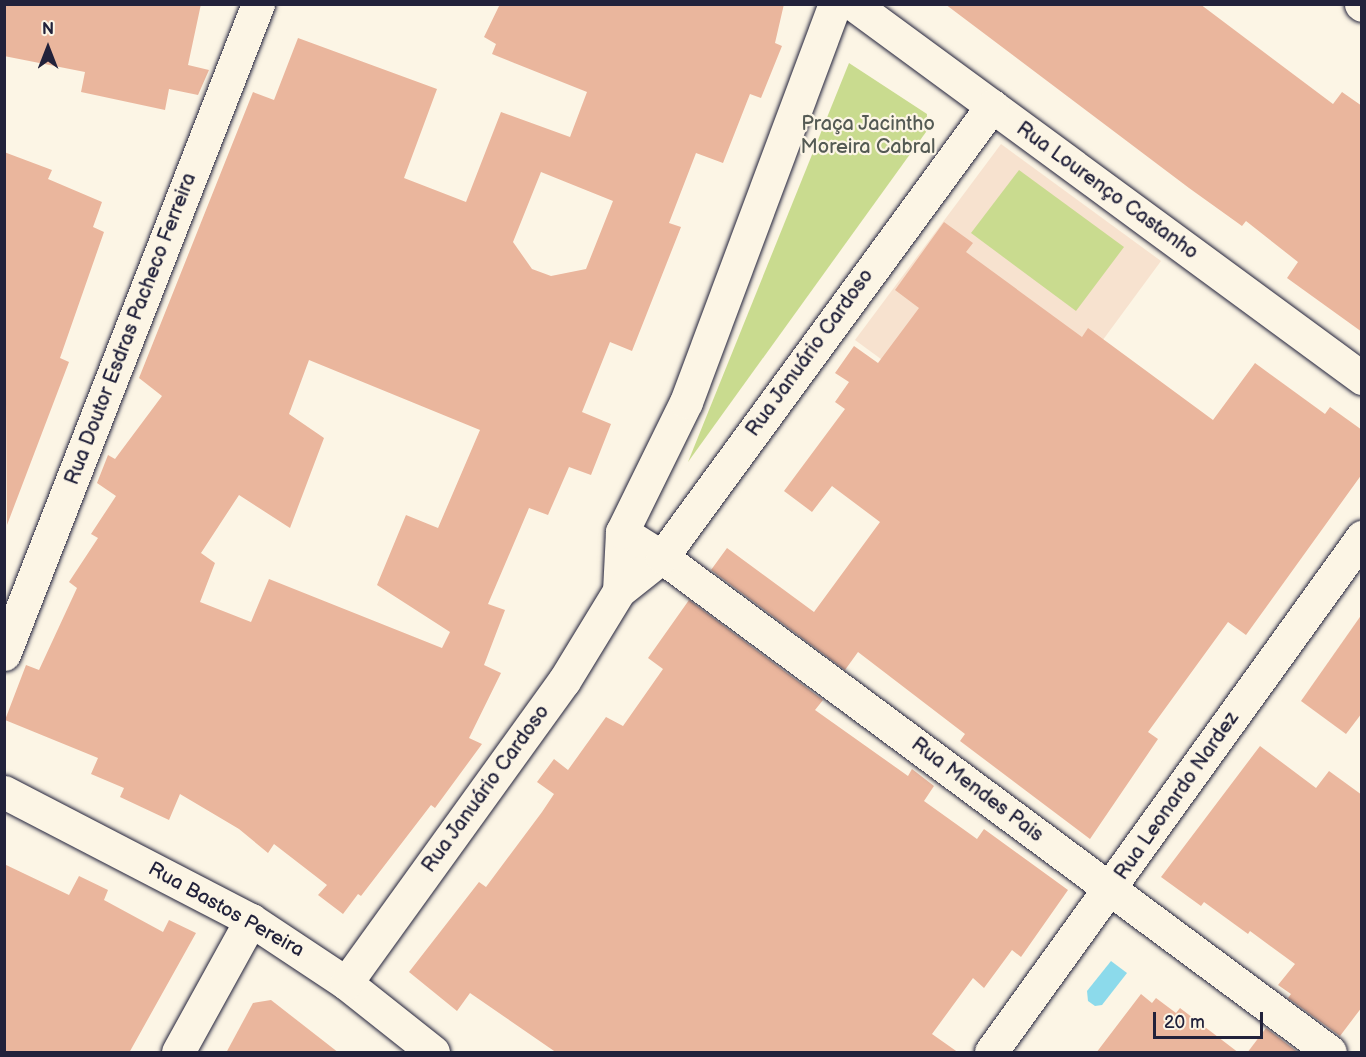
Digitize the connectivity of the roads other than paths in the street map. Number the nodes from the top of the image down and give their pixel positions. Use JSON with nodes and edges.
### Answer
{"nodes":[{"id":1,"x":258,"y":4,"type":"edge"},
{"id":2,"x":835,"y":4,"type":"edge"},
{"id":3,"x":853,"y":4,"type":"edge"},
{"id":4,"x":992,"y":106,"type":"junction"},
{"id":5,"x":1362,"y":378,"type":"edge"},
{"id":6,"x":622,"y":532,"type":"junction"},
{"id":7,"x":1362,"y":537,"type":"edge"},
{"id":8,"x":662,"y":557,"type":"junction"},
{"id":9,"x":619,"y":591,"type":"junction"},
{"id":10,"x":4,"y":654,"type":"edge"},
{"id":11,"x":4,"y":792,"type":"edge"},
{"id":12,"x":1112,"y":890,"type":"junction"},
{"id":13,"x":251,"y":920,"type":"junction"},
{"id":14,"x":346,"y":983,"type":"junction"},
{"id":15,"x":178,"y":1053,"type":"edge"},
{"id":16,"x":432,"y":1053,"type":"edge"},
{"id":17,"x":991,"y":1053,"type":"edge"},
{"id":18,"x":1330,"y":1053,"type":"edge"}],
"edges":[{"from":1,"to":10,"type":"street","name":"Rua Doutor Esdras Pacheco Ferreira"},
{"from":2,"to":6,"type":"street"},
{"from":3,"to":4,"type":"street","name":"Rua Lourenço Castanho"},
{"from":4,"to":5,"type":"street","name":"Rua Lourenço Castanho"},
{"from":4,"to":8,"type":"street","name":"Rua Januário Cardoso"},
{"from":6,"to":8,"type":"street","name":"Rua Mendes Pais"},
{"from":6,"to":9,"type":"street","name":"Rua Januário Cardoso"},
{"from":7,"to":12,"type":"street","name":"Rua Leonardo Nardez"},
{"from":8,"to":9,"type":"street","name":"Rua Januário Cardoso"},
{"from":8,"to":12,"type":"street","name":"Rua Mendes Pais"},
{"from":9,"to":14,"type":"street","name":"Rua Januário Cardoso"},
{"from":11,"to":13,"type":"street","name":"Rua Bastos Pereira"},
{"from":12,"to":17,"type":"street","name":"Rua Leonardo Nardez"},
{"from":12,"to":18,"type":"street","name":"Rua Mendes Pais"},
{"from":13,"to":14,"type":"street","name":"Rua Bastos Pereira"},
{"from":13,"to":15,"type":"street"},
{"from":14,"to":16,"type":"street","name":"Rua Bastos Pereira"}]}
